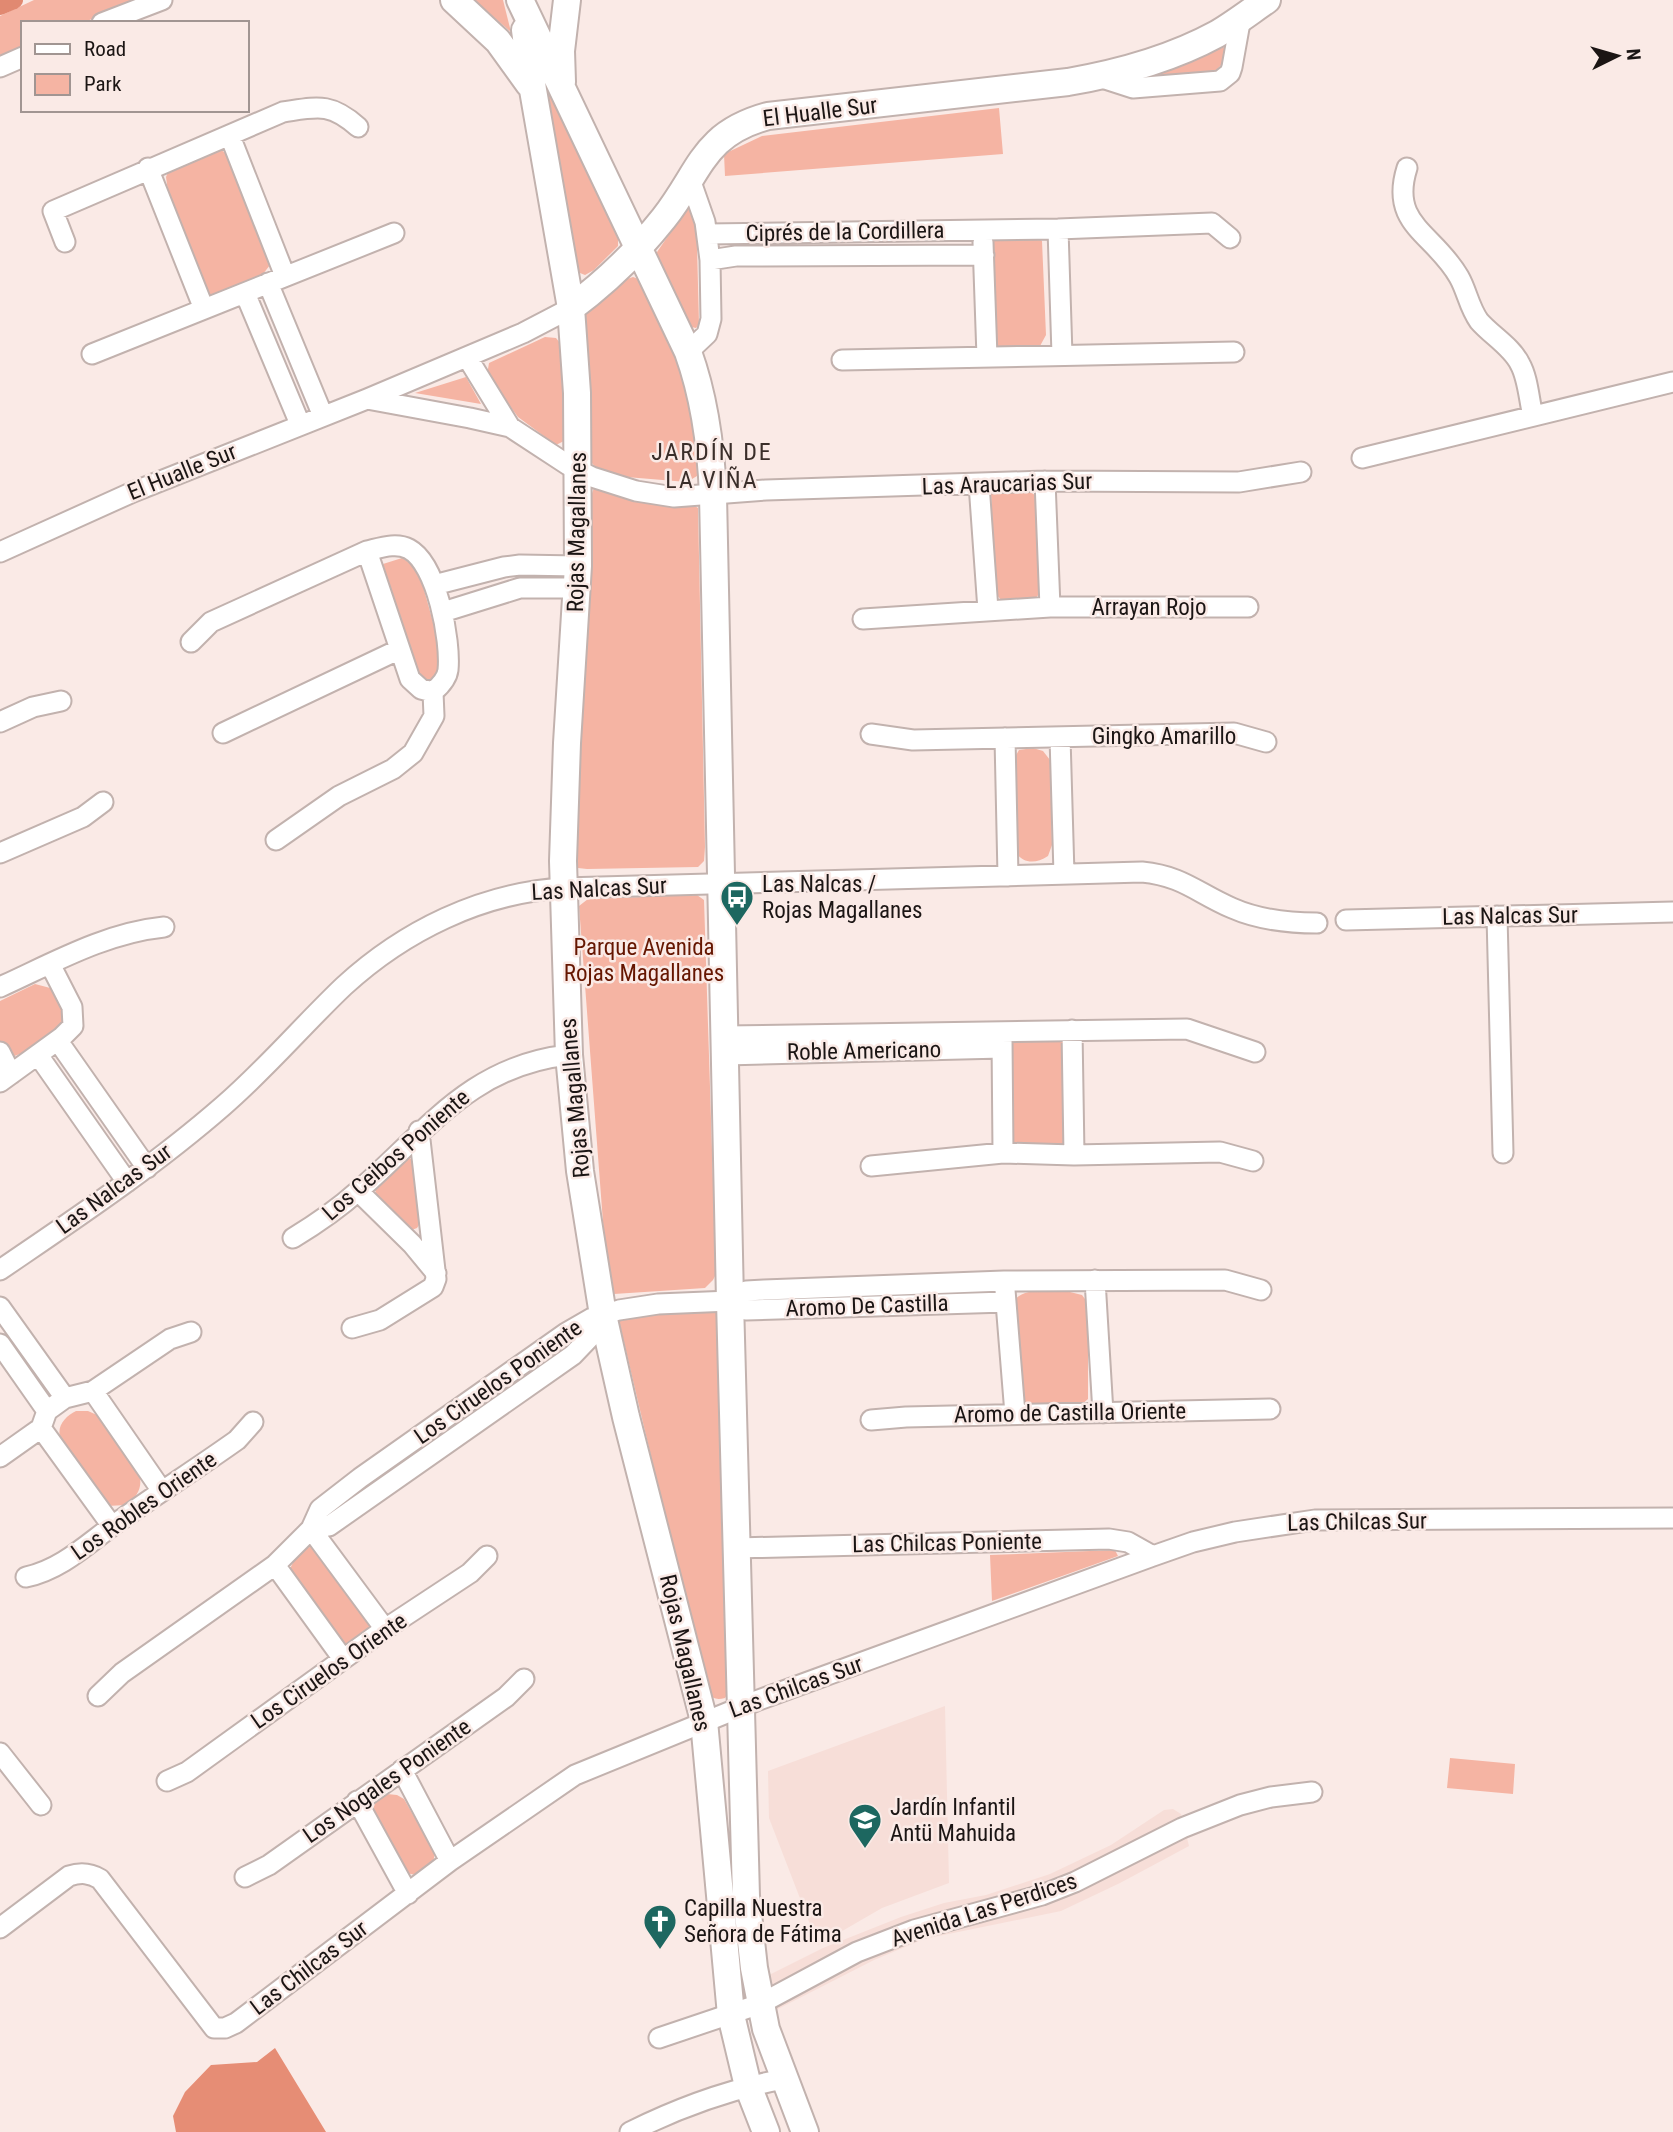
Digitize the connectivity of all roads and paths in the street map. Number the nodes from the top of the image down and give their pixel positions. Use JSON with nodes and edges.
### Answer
{"nodes":[{"id":1,"x":162,"y":0,"type":"edge"},
{"id":2,"x":454,"y":0,"type":"edge"},
{"id":3,"x":567,"y":0,"type":"edge"},
{"id":4,"x":1267,"y":0,"type":"edge"},
{"id":5,"x":521,"y":4,"type":"edge"},
{"id":6,"x":1241,"y":18,"type":"junction"},
{"id":7,"x":107,"y":21,"type":"edge"},
{"id":8,"x":21,"y":58,"type":"edge"},
{"id":9,"x":0,"y":67,"type":"edge"},
{"id":10,"x":1099,"y":77,"type":"junction"},
{"id":11,"x":533,"y":90,"type":"junction"},
{"id":12,"x":564,"y":94,"type":"junction"},
{"id":13,"x":358,"y":127,"type":"dead end"},
{"id":14,"x":229,"y":136,"type":"junction"},
{"id":15,"x":148,"y":168,"type":"junction"},
{"id":16,"x":1406,"y":168,"type":"dead end"},
{"id":17,"x":690,"y":179,"type":"junction"},
{"id":18,"x":1058,"y":229,"type":"junction"},
{"id":19,"x":983,"y":231,"type":"junction"},
{"id":20,"x":394,"y":233,"type":"dead end"},
{"id":21,"x":707,"y":234,"type":"junction"},
{"id":22,"x":1230,"y":238,"type":"dead end"},
{"id":23,"x":65,"y":242,"type":"dead end"},
{"id":24,"x":638,"y":249,"type":"junction"},
{"id":25,"x":984,"y":255,"type":"junction"},
{"id":26,"x":710,"y":260,"type":"junction"},
{"id":27,"x":277,"y":280,"type":"junction"},
{"id":28,"x":245,"y":293,"type":"junction"},
{"id":29,"x":571,"y":308,"type":"junction"},
{"id":30,"x":204,"y":309,"type":"junction"},
{"id":31,"x":688,"y":352,"type":"junction"},
{"id":32,"x":1234,"y":352,"type":"dead end"},
{"id":33,"x":92,"y":354,"type":"dead end"},
{"id":34,"x":1062,"y":355,"type":"junction"},
{"id":35,"x":467,"y":357,"type":"junction"},
{"id":36,"x":988,"y":357,"type":"junction"},
{"id":37,"x":842,"y":360,"type":"dead end"},
{"id":38,"x":1673,"y":382,"type":"edge"},
{"id":39,"x":367,"y":399,"type":"junction"},
{"id":40,"x":323,"y":416,"type":"junction"},
{"id":41,"x":1533,"y":416,"type":"junction"},
{"id":42,"x":300,"y":424,"type":"junction"},
{"id":43,"x":510,"y":428,"type":"junction"},
{"id":44,"x":1362,"y":458,"type":"dead end"},
{"id":45,"x":579,"y":471,"type":"junction"},
{"id":46,"x":1301,"y":472,"type":"dead end"},
{"id":47,"x":1045,"y":481,"type":"junction"},
{"id":48,"x":979,"y":484,"type":"junction"},
{"id":49,"x":713,"y":495,"type":"junction"},
{"id":50,"x":367,"y":551,"type":"junction"},
{"id":51,"x":0,"y":552,"type":"edge"},
{"id":52,"x":578,"y":577,"type":"junction"},
{"id":53,"x":434,"y":585,"type":"junction"},
{"id":54,"x":1050,"y":607,"type":"junction"},
{"id":55,"x":1248,"y":607,"type":"dead end"},
{"id":56,"x":988,"y":610,"type":"junction"},
{"id":57,"x":443,"y":612,"type":"junction"},
{"id":58,"x":863,"y":619,"type":"dead end"},
{"id":59,"x":191,"y":642,"type":"dead end"},
{"id":60,"x":398,"y":650,"type":"junction"},
{"id":61,"x":433,"y":692,"type":"junction"},
{"id":62,"x":61,"y":701,"type":"dead end"},
{"id":63,"x":0,"y":722,"type":"edge"},
{"id":64,"x":223,"y":733,"type":"dead end"},
{"id":65,"x":871,"y":734,"type":"dead end"},
{"id":66,"x":1060,"y":737,"type":"junction"},
{"id":67,"x":1006,"y":738,"type":"junction"},
{"id":68,"x":1266,"y":742,"type":"dead end"},
{"id":69,"x":103,"y":802,"type":"dead end"},
{"id":70,"x":276,"y":840,"type":"dead end"},
{"id":71,"x":0,"y":853,"type":"edge"},
{"id":72,"x":1064,"y":874,"type":"junction"},
{"id":73,"x":1008,"y":876,"type":"junction"},
{"id":74,"x":721,"y":883,"type":"junction"},
{"id":75,"x":563,"y":888,"type":"junction"},
{"id":76,"x":1673,"y":912,"type":"edge"},
{"id":77,"x":1497,"y":916,"type":"junction"},
{"id":78,"x":1346,"y":920,"type":"dead end"},
{"id":79,"x":1317,"y":923,"type":"dead end"},
{"id":80,"x":164,"y":926,"type":"dead end"},
{"id":81,"x":50,"y":964,"type":"junction"},
{"id":82,"x":0,"y":988,"type":"edge"},
{"id":83,"x":1072,"y":1030,"type":"junction"},
{"id":84,"x":1002,"y":1039,"type":"junction"},
{"id":85,"x":58,"y":1041,"type":"junction"},
{"id":86,"x":725,"y":1046,"type":"junction"},
{"id":87,"x":0,"y":1052,"type":"edge"},
{"id":88,"x":1255,"y":1052,"type":"dead end"},
{"id":89,"x":38,"y":1055,"type":"junction"},
{"id":90,"x":569,"y":1055,"type":"junction"},
{"id":91,"x":6,"y":1078,"type":"edge"},
{"id":92,"x":419,"y":1131,"type":"junction"},
{"id":93,"x":1003,"y":1153,"type":"junction"},
{"id":94,"x":1503,"y":1153,"type":"dead end"},
{"id":95,"x":1074,"y":1155,"type":"junction"},
{"id":96,"x":1253,"y":1161,"type":"dead end"},
{"id":97,"x":871,"y":1166,"type":"dead end"},
{"id":98,"x":146,"y":1168,"type":"junction"},
{"id":99,"x":127,"y":1182,"type":"junction"},
{"id":100,"x":358,"y":1191,"type":"junction"},
{"id":101,"x":293,"y":1238,"type":"dead end"},
{"id":102,"x":0,"y":1270,"type":"edge"},
{"id":103,"x":437,"y":1273,"type":"junction"},
{"id":104,"x":1095,"y":1280,"type":"junction"},
{"id":105,"x":1004,"y":1282,"type":"junction"},
{"id":106,"x":1261,"y":1290,"type":"dead end"},
{"id":107,"x":730,"y":1301,"type":"junction"},
{"id":108,"x":1006,"y":1302,"type":"junction"},
{"id":109,"x":0,"y":1307,"type":"edge"},
{"id":110,"x":603,"y":1315,"type":"junction"},
{"id":111,"x":352,"y":1328,"type":"dead end"},
{"id":112,"x":191,"y":1332,"type":"dead end"},
{"id":113,"x":0,"y":1344,"type":"edge"},
{"id":114,"x":93,"y":1391,"type":"junction"},
{"id":115,"x":65,"y":1398,"type":"junction"},
{"id":116,"x":1270,"y":1409,"type":"dead end"},
{"id":117,"x":1103,"y":1413,"type":"junction"},
{"id":118,"x":1016,"y":1414,"type":"junction"},
{"id":119,"x":44,"y":1420,"type":"junction"},
{"id":120,"x":871,"y":1420,"type":"dead end"},
{"id":121,"x":253,"y":1422,"type":"dead end"},
{"id":122,"x":0,"y":1457,"type":"edge"},
{"id":123,"x":162,"y":1491,"type":"junction"},
{"id":124,"x":1673,"y":1518,"type":"edge"},
{"id":125,"x":112,"y":1526,"type":"junction"},
{"id":126,"x":311,"y":1529,"type":"junction"},
{"id":127,"x":737,"y":1548,"type":"junction"},
{"id":128,"x":487,"y":1556,"type":"dead end"},
{"id":129,"x":1153,"y":1556,"type":"junction"},
{"id":130,"x":275,"y":1565,"type":"junction"},
{"id":131,"x":26,"y":1577,"type":"dead end"},
{"id":132,"x":385,"y":1629,"type":"junction"},
{"id":133,"x":343,"y":1659,"type":"junction"},
{"id":134,"x":524,"y":1679,"type":"dead end"},
{"id":135,"x":98,"y":1696,"type":"dead end"},
{"id":136,"x":740,"y":1707,"type":"junction"},
{"id":137,"x":704,"y":1721,"type":"junction"},
{"id":138,"x":0,"y":1753,"type":"edge"},
{"id":139,"x":401,"y":1770,"type":"junction"},
{"id":140,"x":167,"y":1781,"type":"dead end"},
{"id":141,"x":1312,"y":1792,"type":"dead end"},
{"id":142,"x":357,"y":1801,"type":"junction"},
{"id":143,"x":41,"y":1805,"type":"dead end"},
{"id":144,"x":450,"y":1861,"type":"junction"},
{"id":145,"x":245,"y":1877,"type":"dead end"},
{"id":146,"x":408,"y":1894,"type":"junction"},
{"id":147,"x":0,"y":1928,"type":"edge"},
{"id":148,"x":760,"y":2004,"type":"junction"},
{"id":149,"x":731,"y":2015,"type":"junction"},
{"id":150,"x":659,"y":2038,"type":"dead end"},
{"id":151,"x":784,"y":2079,"type":"junction"},
{"id":152,"x":748,"y":2086,"type":"junction"},
{"id":153,"x":630,"y":2132,"type":"edge"},
{"id":154,"x":766,"y":2132,"type":"edge"},
{"id":155,"x":805,"y":2132,"type":"edge"}],
"edges":[{"from":1,"to":7,"type":"street"},
{"from":2,"to":11,"type":"street"},
{"from":3,"to":12,"type":"street"},
{"from":4,"to":6,"type":"street","name":"El Hualle Sur"},
{"from":5,"to":11,"type":"street","name":"Rojas Magallanes"},
{"from":5,"to":12,"type":"street","name":"Rojas Magallanes"},
{"from":6,"to":10,"type":"street","name":"El Hualle Sur"},
{"from":6,"to":10,"type":"street","name":"El Hualle Sur"},
{"from":8,"to":9,"type":"street"},
{"from":10,"to":17,"type":"street","name":"El Hualle Sur"},
{"from":11,"to":29,"type":"street","name":"Rojas Magallanes"},
{"from":12,"to":24,"type":"street","name":"Rojas Magallanes"},
{"from":13,"to":14,"type":"street"},
{"from":14,"to":15,"type":"street"},
{"from":14,"to":27,"type":"street"},
{"from":15,"to":23,"type":"street"},
{"from":15,"to":30,"type":"street"},
{"from":16,"to":41,"type":"street"},
{"from":17,"to":21,"type":"street"},
{"from":17,"to":24,"type":"street","name":"El Hualle Sur"},
{"from":18,"to":19,"type":"street","name":"Ciprés de la Cordillera"},
{"from":18,"to":22,"type":"street","name":"Ciprés de la Cordillera"},
{"from":18,"to":34,"type":"street"},
{"from":19,"to":21,"type":"street","name":"Ciprés de la Cordillera"},
{"from":19,"to":25,"type":"street"},
{"from":20,"to":27,"type":"street"},
{"from":21,"to":26,"type":"street"},
{"from":24,"to":29,"type":"street","name":"El Hualle Sur"},
{"from":24,"to":31,"type":"street","name":"Rojas Magallanes"},
{"from":25,"to":26,"type":"street","name":"Ciprés de la Cordillera"},
{"from":25,"to":36,"type":"street"},
{"from":26,"to":31,"type":"street"},
{"from":27,"to":28,"type":"street"},
{"from":27,"to":40,"type":"street"},
{"from":28,"to":30,"type":"street"},
{"from":28,"to":42,"type":"street"},
{"from":29,"to":35,"type":"street","name":"El Hualle Sur"},
{"from":29,"to":45,"type":"street","name":"Rojas Magallanes"},
{"from":30,"to":33,"type":"street"},
{"from":31,"to":49,"type":"street","name":"Rojas Magallanes"},
{"from":32,"to":34,"type":"street"},
{"from":34,"to":36,"type":"street"},
{"from":35,"to":39,"type":"street","name":"El Hualle Sur"},
{"from":35,"to":43,"type":"street"},
{"from":36,"to":37,"type":"street"},
{"from":38,"to":41,"type":"street"},
{"from":39,"to":40,"type":"street","name":"El Hualle Sur"},
{"from":39,"to":43,"type":"street"},
{"from":40,"to":42,"type":"street","name":"El Hualle Sur"},
{"from":41,"to":44,"type":"street"},
{"from":42,"to":51,"type":"street","name":"El Hualle Sur"},
{"from":43,"to":45,"type":"street"},
{"from":45,"to":49,"type":"street"},
{"from":45,"to":52,"type":"street","name":"Rojas Magallanes"},
{"from":46,"to":47,"type":"street","name":"Las Araucarias Sur"},
{"from":47,"to":48,"type":"street","name":"Las Araucarias Sur"},
{"from":47,"to":54,"type":"street"},
{"from":48,"to":49,"type":"street","name":"Las Araucarias Sur"},
{"from":48,"to":56,"type":"street"},
{"from":49,"to":74,"type":"street","name":"Rojas Magallanes"},
{"from":50,"to":53,"type":"street"},
{"from":50,"to":59,"type":"street"},
{"from":50,"to":60,"type":"street"},
{"from":52,"to":53,"type":"street"},
{"from":52,"to":57,"type":"street"},
{"from":52,"to":75,"type":"street","name":"Rojas Magallanes"},
{"from":53,"to":57,"type":"street"},
{"from":54,"to":55,"type":"street","name":"Arrayan Rojo"},
{"from":54,"to":56,"type":"street","name":"Arrayan Rojo"},
{"from":56,"to":58,"type":"street","name":"Arrayan Rojo"},
{"from":57,"to":61,"type":"street"},
{"from":60,"to":61,"type":"street"},
{"from":60,"to":64,"type":"street"},
{"from":61,"to":70,"type":"street"},
{"from":62,"to":63,"type":"street"},
{"from":65,"to":67,"type":"street","name":"Gingko Amarillo"},
{"from":66,"to":67,"type":"street","name":"Gingko Amarillo"},
{"from":66,"to":68,"type":"street","name":"Gingko Amarillo"},
{"from":66,"to":72,"type":"street","name":"Gingko Amarillo"},
{"from":67,"to":73,"type":"street"},
{"from":69,"to":71,"type":"street"},
{"from":72,"to":73,"type":"street","name":"Las Nalcas Sur"},
{"from":72,"to":79,"type":"street","name":"Las Nalcas Sur"},
{"from":73,"to":74,"type":"street","name":"Las Nalcas Sur"},
{"from":74,"to":75,"type":"street","name":"Las Nalcas Sur"},
{"from":74,"to":86,"type":"street","name":"Rojas Magallanes"},
{"from":75,"to":90,"type":"street","name":"Rojas Magallanes"},
{"from":75,"to":98,"type":"street","name":"Las Nalcas Sur"},
{"from":76,"to":77,"type":"street","name":"Las Nalcas Sur"},
{"from":77,"to":78,"type":"street","name":"Las Nalcas Sur"},
{"from":77,"to":94,"type":"street"},
{"from":80,"to":81,"type":"street"},
{"from":81,"to":82,"type":"street"},
{"from":81,"to":85,"type":"street"},
{"from":83,"to":84,"type":"street","name":"Roble Americano"},
{"from":83,"to":88,"type":"street","name":"Roble Americano"},
{"from":83,"to":95,"type":"street"},
{"from":84,"to":86,"type":"street","name":"Roble Americano"},
{"from":84,"to":93,"type":"street"},
{"from":85,"to":89,"type":"street"},
{"from":85,"to":98,"type":"street"},
{"from":86,"to":107,"type":"street","name":"Rojas Magallanes"},
{"from":87,"to":91,"type":"street"},
{"from":89,"to":91,"type":"street"},
{"from":89,"to":99,"type":"street"},
{"from":90,"to":92,"type":"street","name":"Los Ceibos Poniente"},
{"from":90,"to":110,"type":"street","name":"Rojas Magallanes"},
{"from":92,"to":100,"type":"street","name":"Los Ceibos Poniente"},
{"from":92,"to":103,"type":"street"},
{"from":93,"to":95,"type":"street"},
{"from":93,"to":97,"type":"street"},
{"from":95,"to":96,"type":"street"},
{"from":98,"to":99,"type":"street","name":"Las Nalcas Sur"},
{"from":99,"to":102,"type":"street","name":"Las Nalcas Sur"},
{"from":100,"to":101,"type":"street","name":"Los Ceibos Poniente"},
{"from":100,"to":103,"type":"street"},
{"from":103,"to":111,"type":"street"},
{"from":104,"to":105,"type":"street","name":"Aromo De Castilla"},
{"from":104,"to":106,"type":"street","name":"Aromo De Castilla"},
{"from":104,"to":117,"type":"street"},
{"from":105,"to":107,"type":"street","name":"Aromo De Castilla"},
{"from":105,"to":108,"type":"street"},
{"from":107,"to":108,"type":"street","name":"Aromo De Castilla"},
{"from":107,"to":110,"type":"street","name":"Aromo De Castilla"},
{"from":107,"to":127,"type":"street","name":"Rojas Magallanes"},
{"from":108,"to":118,"type":"street"},
{"from":109,"to":115,"type":"street"},
{"from":110,"to":126,"type":"street","name":"Los Ciruelos Poniente"},
{"from":110,"to":137,"type":"street","name":"Rojas Magallanes"},
{"from":112,"to":114,"type":"street"},
{"from":113,"to":119,"type":"street"},
{"from":114,"to":115,"type":"street"},
{"from":114,"to":123,"type":"street"},
{"from":115,"to":119,"type":"street"},
{"from":116,"to":117,"type":"street","name":"Aromo de Castilla Oriente"},
{"from":117,"to":118,"type":"street","name":"Aromo de Castilla Oriente"},
{"from":118,"to":120,"type":"street","name":"Aromo de Castilla Oriente"},
{"from":119,"to":122,"type":"street"},
{"from":119,"to":125,"type":"street"},
{"from":121,"to":123,"type":"street","name":"Los Robles Oriente"},
{"from":123,"to":125,"type":"street","name":"Los Robles Oriente"},
{"from":124,"to":129,"type":"street","name":"Las Chilcas Sur"},
{"from":125,"to":131,"type":"street","name":"Los Robles Oriente"},
{"from":126,"to":130,"type":"street","name":"Los Ciruelos Poniente"},
{"from":126,"to":132,"type":"street"},
{"from":127,"to":129,"type":"street","name":"Las Chilcas Poniente"},
{"from":127,"to":136,"type":"street","name":"Rojas Magallanes"},
{"from":128,"to":132,"type":"street","name":"Los Ciruelos Oriente"},
{"from":129,"to":136,"type":"street","name":"Las Chilcas Sur"},
{"from":130,"to":133,"type":"street"},
{"from":130,"to":135,"type":"street","name":"Los Ciruelos Poniente"},
{"from":132,"to":133,"type":"street","name":"Los Ciruelos Oriente"},
{"from":133,"to":140,"type":"street","name":"Los Ciruelos Oriente"},
{"from":134,"to":139,"type":"street","name":"Los Nogales Poniente"},
{"from":136,"to":137,"type":"street","name":"Las Chilcas Sur"},
{"from":136,"to":148,"type":"street","name":"Rojas Magallanes"},
{"from":137,"to":144,"type":"street","name":"Las Chilcas Sur"},
{"from":137,"to":149,"type":"street","name":"Rojas Magallanes"},
{"from":138,"to":143,"type":"street"},
{"from":139,"to":142,"type":"street","name":"Los Nogales Poniente"},
{"from":139,"to":144,"type":"street"},
{"from":141,"to":148,"type":"street","name":"Avenida Las Perdices"},
{"from":142,"to":145,"type":"street","name":"Los Nogales Poniente"},
{"from":142,"to":146,"type":"street"},
{"from":144,"to":146,"type":"street","name":"Las Chilcas Sur"},
{"from":146,"to":147,"type":"street","name":"Las Chilcas Sur"},
{"from":148,"to":149,"type":"street","name":"Avenida Las Perdices"},
{"from":148,"to":151,"type":"street","name":"Rojas Magallanes"},
{"from":149,"to":150,"type":"street","name":"Avenida Las Perdices"},
{"from":149,"to":152,"type":"street","name":"Rojas Magallanes"},
{"from":151,"to":152,"type":"street"},
{"from":151,"to":155,"type":"street","name":"Rojas Magallanes"},
{"from":152,"to":153,"type":"street"},
{"from":152,"to":154,"type":"street","name":"Rojas Magallanes"}]}
